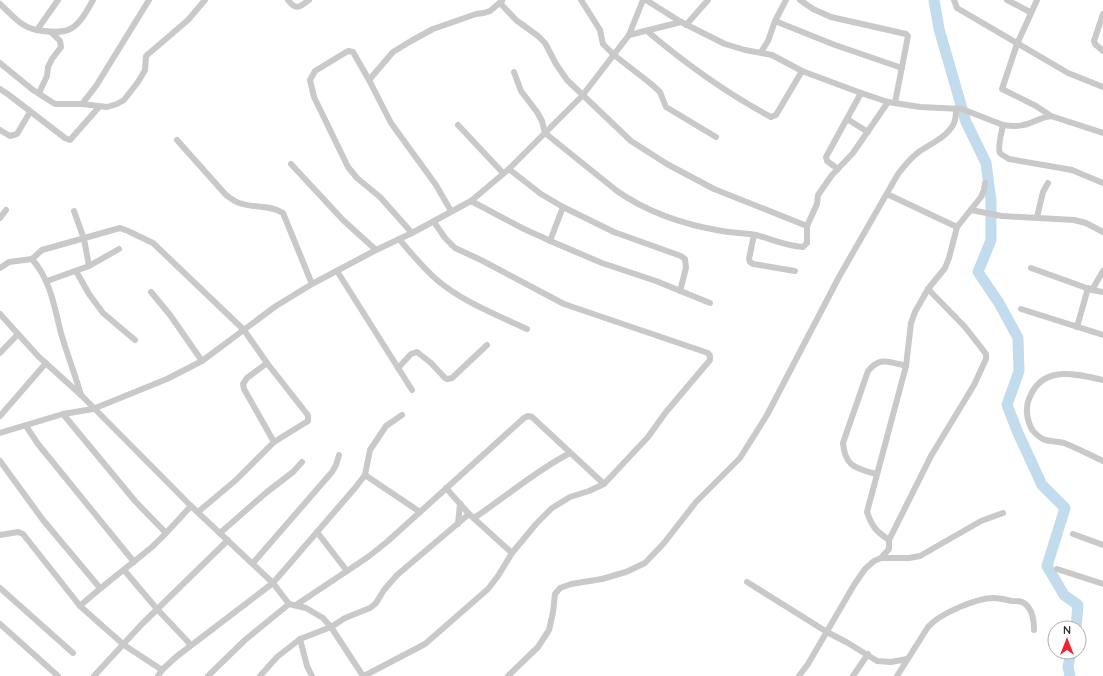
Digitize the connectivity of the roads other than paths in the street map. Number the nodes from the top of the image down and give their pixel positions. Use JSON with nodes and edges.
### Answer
{"nodes":[{"id":1,"x":58,"y":0,"type":"edge"},
{"id":2,"x":93,"y":0,"type":"edge"},
{"id":3,"x":205,"y":0,"type":"edge"},
{"id":4,"x":288,"y":0,"type":"edge"},
{"id":5,"x":309,"y":0,"type":"edge"},
{"id":6,"x":581,"y":0,"type":"edge"},
{"id":7,"x":644,"y":0,"type":"edge"},
{"id":8,"x":708,"y":0,"type":"edge"},
{"id":9,"x":786,"y":0,"type":"edge"},
{"id":10,"x":800,"y":0,"type":"edge"},
{"id":11,"x":954,"y":0,"type":"edge"},
{"id":12,"x":1007,"y":0,"type":"edge"},
{"id":13,"x":1037,"y":0,"type":"edge"},
{"id":14,"x":147,"y":1,"type":"edge"},
{"id":15,"x":501,"y":1,"type":"edge"},
{"id":16,"x":1,"y":6,"type":"edge"},
{"id":17,"x":1030,"y":12,"type":"junction"},
{"id":18,"x":1103,"y":14,"type":"edge"},
{"id":19,"x":775,"y":21,"type":"junction"},
{"id":20,"x":683,"y":24,"type":"junction"},
{"id":21,"x":37,"y":30,"type":"junction"},
{"id":22,"x":647,"y":31,"type":"junction"},
{"id":23,"x":52,"y":32,"type":"junction"},
{"id":24,"x":629,"y":34,"type":"junction"},
{"id":25,"x":768,"y":42,"type":"junction"},
{"id":26,"x":1017,"y":44,"type":"junction"},
{"id":27,"x":1103,"y":51,"type":"edge"},
{"id":28,"x":761,"y":52,"type":"junction"},
{"id":29,"x":614,"y":55,"type":"junction"},
{"id":30,"x":772,"y":55,"type":"junction"},
{"id":31,"x":0,"y":62,"type":"edge"},
{"id":32,"x":902,"y":68,"type":"junction"},
{"id":33,"x":802,"y":71,"type":"junction"},
{"id":34,"x":514,"y":72,"type":"dead end"},
{"id":35,"x":370,"y":80,"type":"junction"},
{"id":36,"x":1103,"y":87,"type":"edge"},
{"id":37,"x":0,"y":90,"type":"edge"},
{"id":38,"x":40,"y":93,"type":"junction"},
{"id":39,"x":861,"y":93,"type":"junction"},
{"id":40,"x":582,"y":96,"type":"junction"},
{"id":41,"x":888,"y":102,"type":"junction"},
{"id":42,"x":895,"y":103,"type":"junction"},
{"id":43,"x":82,"y":104,"type":"junction"},
{"id":44,"x":99,"y":107,"type":"junction"},
{"id":45,"x":956,"y":108,"type":"junction"},
{"id":46,"x":30,"y":112,"type":"junction"},
{"id":47,"x":1051,"y":116,"type":"junction"},
{"id":48,"x":847,"y":119,"type":"junction"},
{"id":49,"x":1003,"y":125,"type":"junction"},
{"id":50,"x":458,"y":126,"type":"dead end"},
{"id":51,"x":0,"y":130,"type":"edge"},
{"id":52,"x":868,"y":132,"type":"junction"},
{"id":53,"x":545,"y":133,"type":"junction"},
{"id":54,"x":1103,"y":133,"type":"edge"},
{"id":55,"x":716,"y":137,"type":"dead end"},
{"id":56,"x":176,"y":140,"type":"dead end"},
{"id":57,"x":291,"y":164,"type":"dead end"},
{"id":58,"x":508,"y":168,"type":"junction"},
{"id":59,"x":838,"y":169,"type":"junction"},
{"id":60,"x":503,"y":173,"type":"junction"},
{"id":61,"x":985,"y":183,"type":"dead end"},
{"id":62,"x":1048,"y":183,"type":"dead end"},
{"id":63,"x":1103,"y":183,"type":"edge"},
{"id":64,"x":887,"y":194,"type":"junction"},
{"id":65,"x":471,"y":201,"type":"junction"},
{"id":66,"x":563,"y":207,"type":"junction"},
{"id":67,"x":6,"y":210,"type":"dead end"},
{"id":68,"x":971,"y":210,"type":"junction"},
{"id":69,"x":74,"y":211,"type":"dead end"},
{"id":70,"x":451,"y":211,"type":"junction"},
{"id":71,"x":1037,"y":217,"type":"junction"},
{"id":72,"x":0,"y":218,"type":"edge"},
{"id":73,"x":434,"y":222,"type":"junction"},
{"id":74,"x":807,"y":226,"type":"junction"},
{"id":75,"x":957,"y":227,"type":"junction"},
{"id":76,"x":1103,"y":232,"type":"edge"},
{"id":77,"x":412,"y":233,"type":"junction"},
{"id":78,"x":754,"y":235,"type":"junction"},
{"id":79,"x":84,"y":239,"type":"junction"},
{"id":80,"x":399,"y":239,"type":"junction"},
{"id":81,"x":550,"y":241,"type":"junction"},
{"id":82,"x":119,"y":249,"type":"dead end"},
{"id":83,"x":376,"y":250,"type":"junction"},
{"id":84,"x":32,"y":259,"type":"junction"},
{"id":85,"x":89,"y":266,"type":"junction"},
{"id":86,"x":0,"y":268,"type":"edge"},
{"id":87,"x":1031,"y":268,"type":"dead end"},
{"id":88,"x":76,"y":271,"type":"junction"},
{"id":89,"x":337,"y":271,"type":"junction"},
{"id":90,"x":795,"y":271,"type":"dead end"},
{"id":91,"x":1103,"y":271,"type":"edge"},
{"id":92,"x":48,"y":281,"type":"junction"},
{"id":93,"x":312,"y":284,"type":"junction"},
{"id":94,"x":928,"y":289,"type":"junction"},
{"id":95,"x":1090,"y":289,"type":"junction"},
{"id":96,"x":680,"y":291,"type":"junction"},
{"id":97,"x":151,"y":292,"type":"dead end"},
{"id":98,"x":1103,"y":292,"type":"edge"},
{"id":99,"x":710,"y":303,"type":"dead end"},
{"id":100,"x":1021,"y":309,"type":"dead end"},
{"id":101,"x":0,"y":314,"type":"edge"},
{"id":102,"x":1077,"y":327,"type":"junction"},
{"id":103,"x":527,"y":329,"type":"dead end"},
{"id":104,"x":244,"y":330,"type":"junction"},
{"id":105,"x":18,"y":334,"type":"junction"},
{"id":106,"x":1103,"y":335,"type":"edge"},
{"id":107,"x":135,"y":340,"type":"dead end"},
{"id":108,"x":487,"y":346,"type":"dead end"},
{"id":109,"x":0,"y":353,"type":"edge"},
{"id":110,"x":202,"y":360,"type":"junction"},
{"id":111,"x":46,"y":363,"type":"junction"},
{"id":112,"x":266,"y":363,"type":"junction"},
{"id":113,"x":906,"y":366,"type":"junction"},
{"id":114,"x":398,"y":368,"type":"junction"},
{"id":115,"x":1103,"y":380,"type":"edge"},
{"id":116,"x":412,"y":390,"type":"dead end"},
{"id":117,"x":82,"y":396,"type":"junction"},
{"id":118,"x":93,"y":409,"type":"junction"},
{"id":119,"x":63,"y":414,"type":"junction"},
{"id":120,"x":402,"y":415,"type":"dead end"},
{"id":121,"x":0,"y":416,"type":"edge"},
{"id":122,"x":26,"y":426,"type":"junction"},
{"id":123,"x":0,"y":433,"type":"edge"},
{"id":124,"x":274,"y":442,"type":"junction"},
{"id":125,"x":570,"y":453,"type":"junction"},
{"id":126,"x":339,"y":455,"type":"dead end"},
{"id":127,"x":0,"y":461,"type":"edge"},
{"id":128,"x":1103,"y":461,"type":"edge"},
{"id":129,"x":302,"y":462,"type":"dead end"},
{"id":130,"x":876,"y":474,"type":"junction"},
{"id":131,"x":365,"y":475,"type":"junction"},
{"id":132,"x":604,"y":484,"type":"junction"},
{"id":133,"x":446,"y":488,"type":"junction"},
{"id":134,"x":460,"y":504,"type":"junction"},
{"id":135,"x":190,"y":506,"type":"junction"},
{"id":136,"x":198,"y":512,"type":"junction"},
{"id":137,"x":420,"y":512,"type":"junction"},
{"id":138,"x":1003,"y":513,"type":"dead end"},
{"id":139,"x":472,"y":516,"type":"junction"},
{"id":140,"x":458,"y":524,"type":"junction"},
{"id":141,"x":317,"y":532,"type":"junction"},
{"id":142,"x":166,"y":533,"type":"junction"},
{"id":143,"x":220,"y":533,"type":"junction"},
{"id":144,"x":1073,"y":534,"type":"dead end"},
{"id":145,"x":0,"y":535,"type":"edge"},
{"id":146,"x":228,"y":540,"type":"junction"},
{"id":147,"x":889,"y":540,"type":"junction"},
{"id":148,"x":1103,"y":545,"type":"edge"},
{"id":149,"x":512,"y":553,"type":"junction"},
{"id":150,"x":881,"y":558,"type":"junction"},
{"id":151,"x":134,"y":562,"type":"junction"},
{"id":152,"x":254,"y":563,"type":"junction"},
{"id":153,"x":1057,"y":569,"type":"dead end"},
{"id":154,"x":124,"y":570,"type":"junction"},
{"id":155,"x":347,"y":571,"type":"junction"},
{"id":156,"x":747,"y":582,"type":"dead end"},
{"id":157,"x":273,"y":583,"type":"junction"},
{"id":158,"x":1103,"y":584,"type":"edge"},
{"id":159,"x":0,"y":588,"type":"edge"},
{"id":160,"x":100,"y":588,"type":"junction"},
{"id":161,"x":289,"y":604,"type":"junction"},
{"id":162,"x":296,"y":605,"type":"junction"},
{"id":163,"x":80,"y":606,"type":"junction"},
{"id":164,"x":157,"y":610,"type":"junction"},
{"id":165,"x":0,"y":624,"type":"edge"},
{"id":166,"x":331,"y":626,"type":"junction"},
{"id":167,"x":1034,"y":630,"type":"dead end"},
{"id":168,"x":827,"y":632,"type":"junction"},
{"id":169,"x":300,"y":639,"type":"junction"},
{"id":170,"x":124,"y":645,"type":"junction"},
{"id":171,"x":190,"y":645,"type":"junction"},
{"id":172,"x":73,"y":653,"type":"dead end"},
{"id":173,"x":868,"y":654,"type":"junction"},
{"id":174,"x":907,"y":659,"type":"junction"},
{"id":175,"x":162,"y":670,"type":"junction"},
{"id":176,"x":58,"y":676,"type":"edge"},
{"id":177,"x":94,"y":676,"type":"edge"},
{"id":178,"x":158,"y":676,"type":"edge"},
{"id":179,"x":208,"y":676,"type":"edge"},
{"id":180,"x":260,"y":676,"type":"edge"},
{"id":181,"x":312,"y":676,"type":"edge"},
{"id":182,"x":363,"y":676,"type":"edge"},
{"id":183,"x":508,"y":676,"type":"edge"},
{"id":184,"x":799,"y":676,"type":"edge"},
{"id":185,"x":853,"y":676,"type":"edge"},
{"id":186,"x":897,"y":676,"type":"edge"}],
"edges":[{"from":1,"to":21,"type":"street"},
{"from":2,"to":23,"type":"street"},
{"from":3,"to":44,"type":"street"},
{"from":4,"to":5,"type":"street"},
{"from":6,"to":29,"type":"street"},
{"from":7,"to":20,"type":"street"},
{"from":7,"to":24,"type":"street"},
{"from":8,"to":20,"type":"street"},
{"from":9,"to":19,"type":"street"},
{"from":10,"to":32,"type":"street"},
{"from":11,"to":26,"type":"street"},
{"from":12,"to":17,"type":"street"},
{"from":13,"to":17,"type":"street"},
{"from":14,"to":43,"type":"street"},
{"from":15,"to":35,"type":"street"},
{"from":15,"to":40,"type":"street"},
{"from":16,"to":21,"type":"street"},
{"from":17,"to":26,"type":"street"},
{"from":18,"to":27,"type":"street"},
{"from":19,"to":25,"type":"street"},
{"from":19,"to":32,"type":"street"},
{"from":20,"to":22,"type":"street"},
{"from":20,"to":28,"type":"street"},
{"from":21,"to":23,"type":"street"},
{"from":22,"to":24,"type":"street"},
{"from":22,"to":33,"type":"street"},
{"from":23,"to":38,"type":"street"},
{"from":24,"to":29,"type":"street"},
{"from":25,"to":28,"type":"street"},
{"from":25,"to":30,"type":"street"},
{"from":26,"to":36,"type":"street"},
{"from":26,"to":47,"type":"street"},
{"from":28,"to":30,"type":"street"},
{"from":29,"to":40,"type":"street"},
{"from":29,"to":55,"type":"street"},
{"from":30,"to":33,"type":"street"},
{"from":31,"to":38,"type":"street"},
{"from":32,"to":42,"type":"street"},
{"from":33,"to":39,"type":"street"},
{"from":34,"to":53,"type":"street"},
{"from":35,"to":70,"type":"street"},
{"from":35,"to":77,"type":"street"},
{"from":37,"to":46,"type":"street"},
{"from":38,"to":43,"type":"street"},
{"from":39,"to":41,"type":"street"},
{"from":39,"to":48,"type":"street"},
{"from":40,"to":53,"type":"street"},
{"from":40,"to":74,"type":"street"},
{"from":41,"to":42,"type":"street"},
{"from":41,"to":52,"type":"street"},
{"from":42,"to":45,"type":"street"},
{"from":43,"to":44,"type":"street"},
{"from":44,"to":46,"type":"street"},
{"from":45,"to":49,"type":"street"},
{"from":45,"to":64,"type":"street"},
{"from":46,"to":51,"type":"street"},
{"from":47,"to":49,"type":"street"},
{"from":47,"to":54,"type":"street"},
{"from":48,"to":52,"type":"street"},
{"from":48,"to":59,"type":"street"},
{"from":49,"to":63,"type":"street"},
{"from":50,"to":60,"type":"street"},
{"from":52,"to":59,"type":"street"},
{"from":53,"to":58,"type":"street"},
{"from":53,"to":78,"type":"street"},
{"from":56,"to":93,"type":"street"},
{"from":57,"to":83,"type":"street"},
{"from":58,"to":60,"type":"street"},
{"from":58,"to":66,"type":"street"},
{"from":59,"to":74,"type":"street"},
{"from":60,"to":65,"type":"street"},
{"from":61,"to":68,"type":"street"},
{"from":62,"to":71,"type":"street"},
{"from":64,"to":75,"type":"street"},
{"from":64,"to":183,"type":"street"},
{"from":65,"to":70,"type":"street"},
{"from":65,"to":81,"type":"street"},
{"from":66,"to":81,"type":"street"},
{"from":66,"to":96,"type":"street"},
{"from":67,"to":72,"type":"street"},
{"from":68,"to":71,"type":"street"},
{"from":68,"to":75,"type":"street"},
{"from":69,"to":79,"type":"street"},
{"from":70,"to":73,"type":"street"},
{"from":71,"to":76,"type":"street"},
{"from":73,"to":77,"type":"street"},
{"from":73,"to":132,"type":"street"},
{"from":74,"to":78,"type":"street"},
{"from":75,"to":94,"type":"street"},
{"from":77,"to":80,"type":"street"},
{"from":78,"to":90,"type":"street"},
{"from":79,"to":84,"type":"street"},
{"from":79,"to":85,"type":"street"},
{"from":79,"to":104,"type":"street"},
{"from":80,"to":83,"type":"street"},
{"from":80,"to":103,"type":"street"},
{"from":81,"to":96,"type":"street"},
{"from":82,"to":85,"type":"street"},
{"from":83,"to":89,"type":"street"},
{"from":84,"to":86,"type":"street"},
{"from":84,"to":92,"type":"street"},
{"from":85,"to":88,"type":"street"},
{"from":87,"to":95,"type":"street"},
{"from":88,"to":92,"type":"street"},
{"from":88,"to":107,"type":"street"},
{"from":89,"to":93,"type":"street"},
{"from":89,"to":114,"type":"street"},
{"from":91,"to":95,"type":"street"},
{"from":92,"to":117,"type":"street"},
{"from":93,"to":104,"type":"street"},
{"from":94,"to":113,"type":"street"},
{"from":94,"to":147,"type":"street"},
{"from":95,"to":98,"type":"street"},
{"from":95,"to":102,"type":"street"},
{"from":96,"to":99,"type":"street"},
{"from":97,"to":110,"type":"street"},
{"from":100,"to":102,"type":"street"},
{"from":101,"to":105,"type":"street"},
{"from":102,"to":106,"type":"street"},
{"from":104,"to":110,"type":"street"},
{"from":104,"to":112,"type":"street"},
{"from":105,"to":109,"type":"street"},
{"from":105,"to":111,"type":"street"},
{"from":108,"to":114,"type":"street"},
{"from":110,"to":118,"type":"street"},
{"from":111,"to":117,"type":"street"},
{"from":111,"to":121,"type":"street"},
{"from":112,"to":124,"type":"street"},
{"from":112,"to":124,"type":"street"},
{"from":113,"to":130,"type":"street"},
{"from":113,"to":130,"type":"street"},
{"from":114,"to":116,"type":"street"},
{"from":115,"to":128,"type":"street"},
{"from":117,"to":118,"type":"street"},
{"from":118,"to":119,"type":"street"},
{"from":118,"to":135,"type":"street"},
{"from":119,"to":122,"type":"street"},
{"from":119,"to":142,"type":"street"},
{"from":120,"to":131,"type":"street"},
{"from":122,"to":123,"type":"street"},
{"from":122,"to":151,"type":"street"},
{"from":124,"to":136,"type":"street"},
{"from":125,"to":132,"type":"street"},
{"from":125,"to":133,"type":"street"},
{"from":125,"to":139,"type":"street"},
{"from":126,"to":152,"type":"street"},
{"from":127,"to":160,"type":"street"},
{"from":129,"to":143,"type":"street"},
{"from":130,"to":147,"type":"street"},
{"from":131,"to":137,"type":"street"},
{"from":131,"to":141,"type":"street"},
{"from":132,"to":149,"type":"street"},
{"from":133,"to":134,"type":"street"},
{"from":133,"to":137,"type":"street"},
{"from":134,"to":139,"type":"street"},
{"from":134,"to":140,"type":"street"},
{"from":135,"to":136,"type":"street"},
{"from":135,"to":142,"type":"street"},
{"from":136,"to":143,"type":"street"},
{"from":137,"to":155,"type":"street"},
{"from":138,"to":150,"type":"street"},
{"from":139,"to":140,"type":"street"},
{"from":139,"to":149,"type":"street"},
{"from":140,"to":166,"type":"street"},
{"from":141,"to":155,"type":"street"},
{"from":141,"to":157,"type":"street"},
{"from":142,"to":151,"type":"street"},
{"from":143,"to":146,"type":"street"},
{"from":144,"to":148,"type":"street"},
{"from":145,"to":163,"type":"street"},
{"from":146,"to":152,"type":"street"},
{"from":146,"to":164,"type":"street"},
{"from":147,"to":150,"type":"street"},
{"from":149,"to":182,"type":"street"},
{"from":150,"to":168,"type":"street"},
{"from":151,"to":154,"type":"street"},
{"from":152,"to":157,"type":"street"},
{"from":153,"to":158,"type":"street"},
{"from":154,"to":160,"type":"street"},
{"from":154,"to":164,"type":"street"},
{"from":155,"to":162,"type":"street"},
{"from":156,"to":168,"type":"street"},
{"from":157,"to":161,"type":"street"},
{"from":157,"to":171,"type":"street"},
{"from":159,"to":172,"type":"street"},
{"from":160,"to":163,"type":"street"},
{"from":161,"to":162,"type":"street"},
{"from":161,"to":179,"type":"street"},
{"from":162,"to":166,"type":"street"},
{"from":163,"to":170,"type":"street"},
{"from":164,"to":170,"type":"street"},
{"from":164,"to":171,"type":"street"},
{"from":165,"to":176,"type":"street"},
{"from":166,"to":169,"type":"street"},
{"from":166,"to":182,"type":"street"},
{"from":167,"to":174,"type":"street"},
{"from":168,"to":173,"type":"street"},
{"from":168,"to":184,"type":"street"},
{"from":169,"to":180,"type":"street"},
{"from":169,"to":181,"type":"street"},
{"from":170,"to":175,"type":"street"},
{"from":170,"to":177,"type":"street"},
{"from":171,"to":175,"type":"street"},
{"from":173,"to":174,"type":"street"},
{"from":173,"to":185,"type":"street"},
{"from":174,"to":186,"type":"street"},
{"from":175,"to":178,"type":"street"}]}
